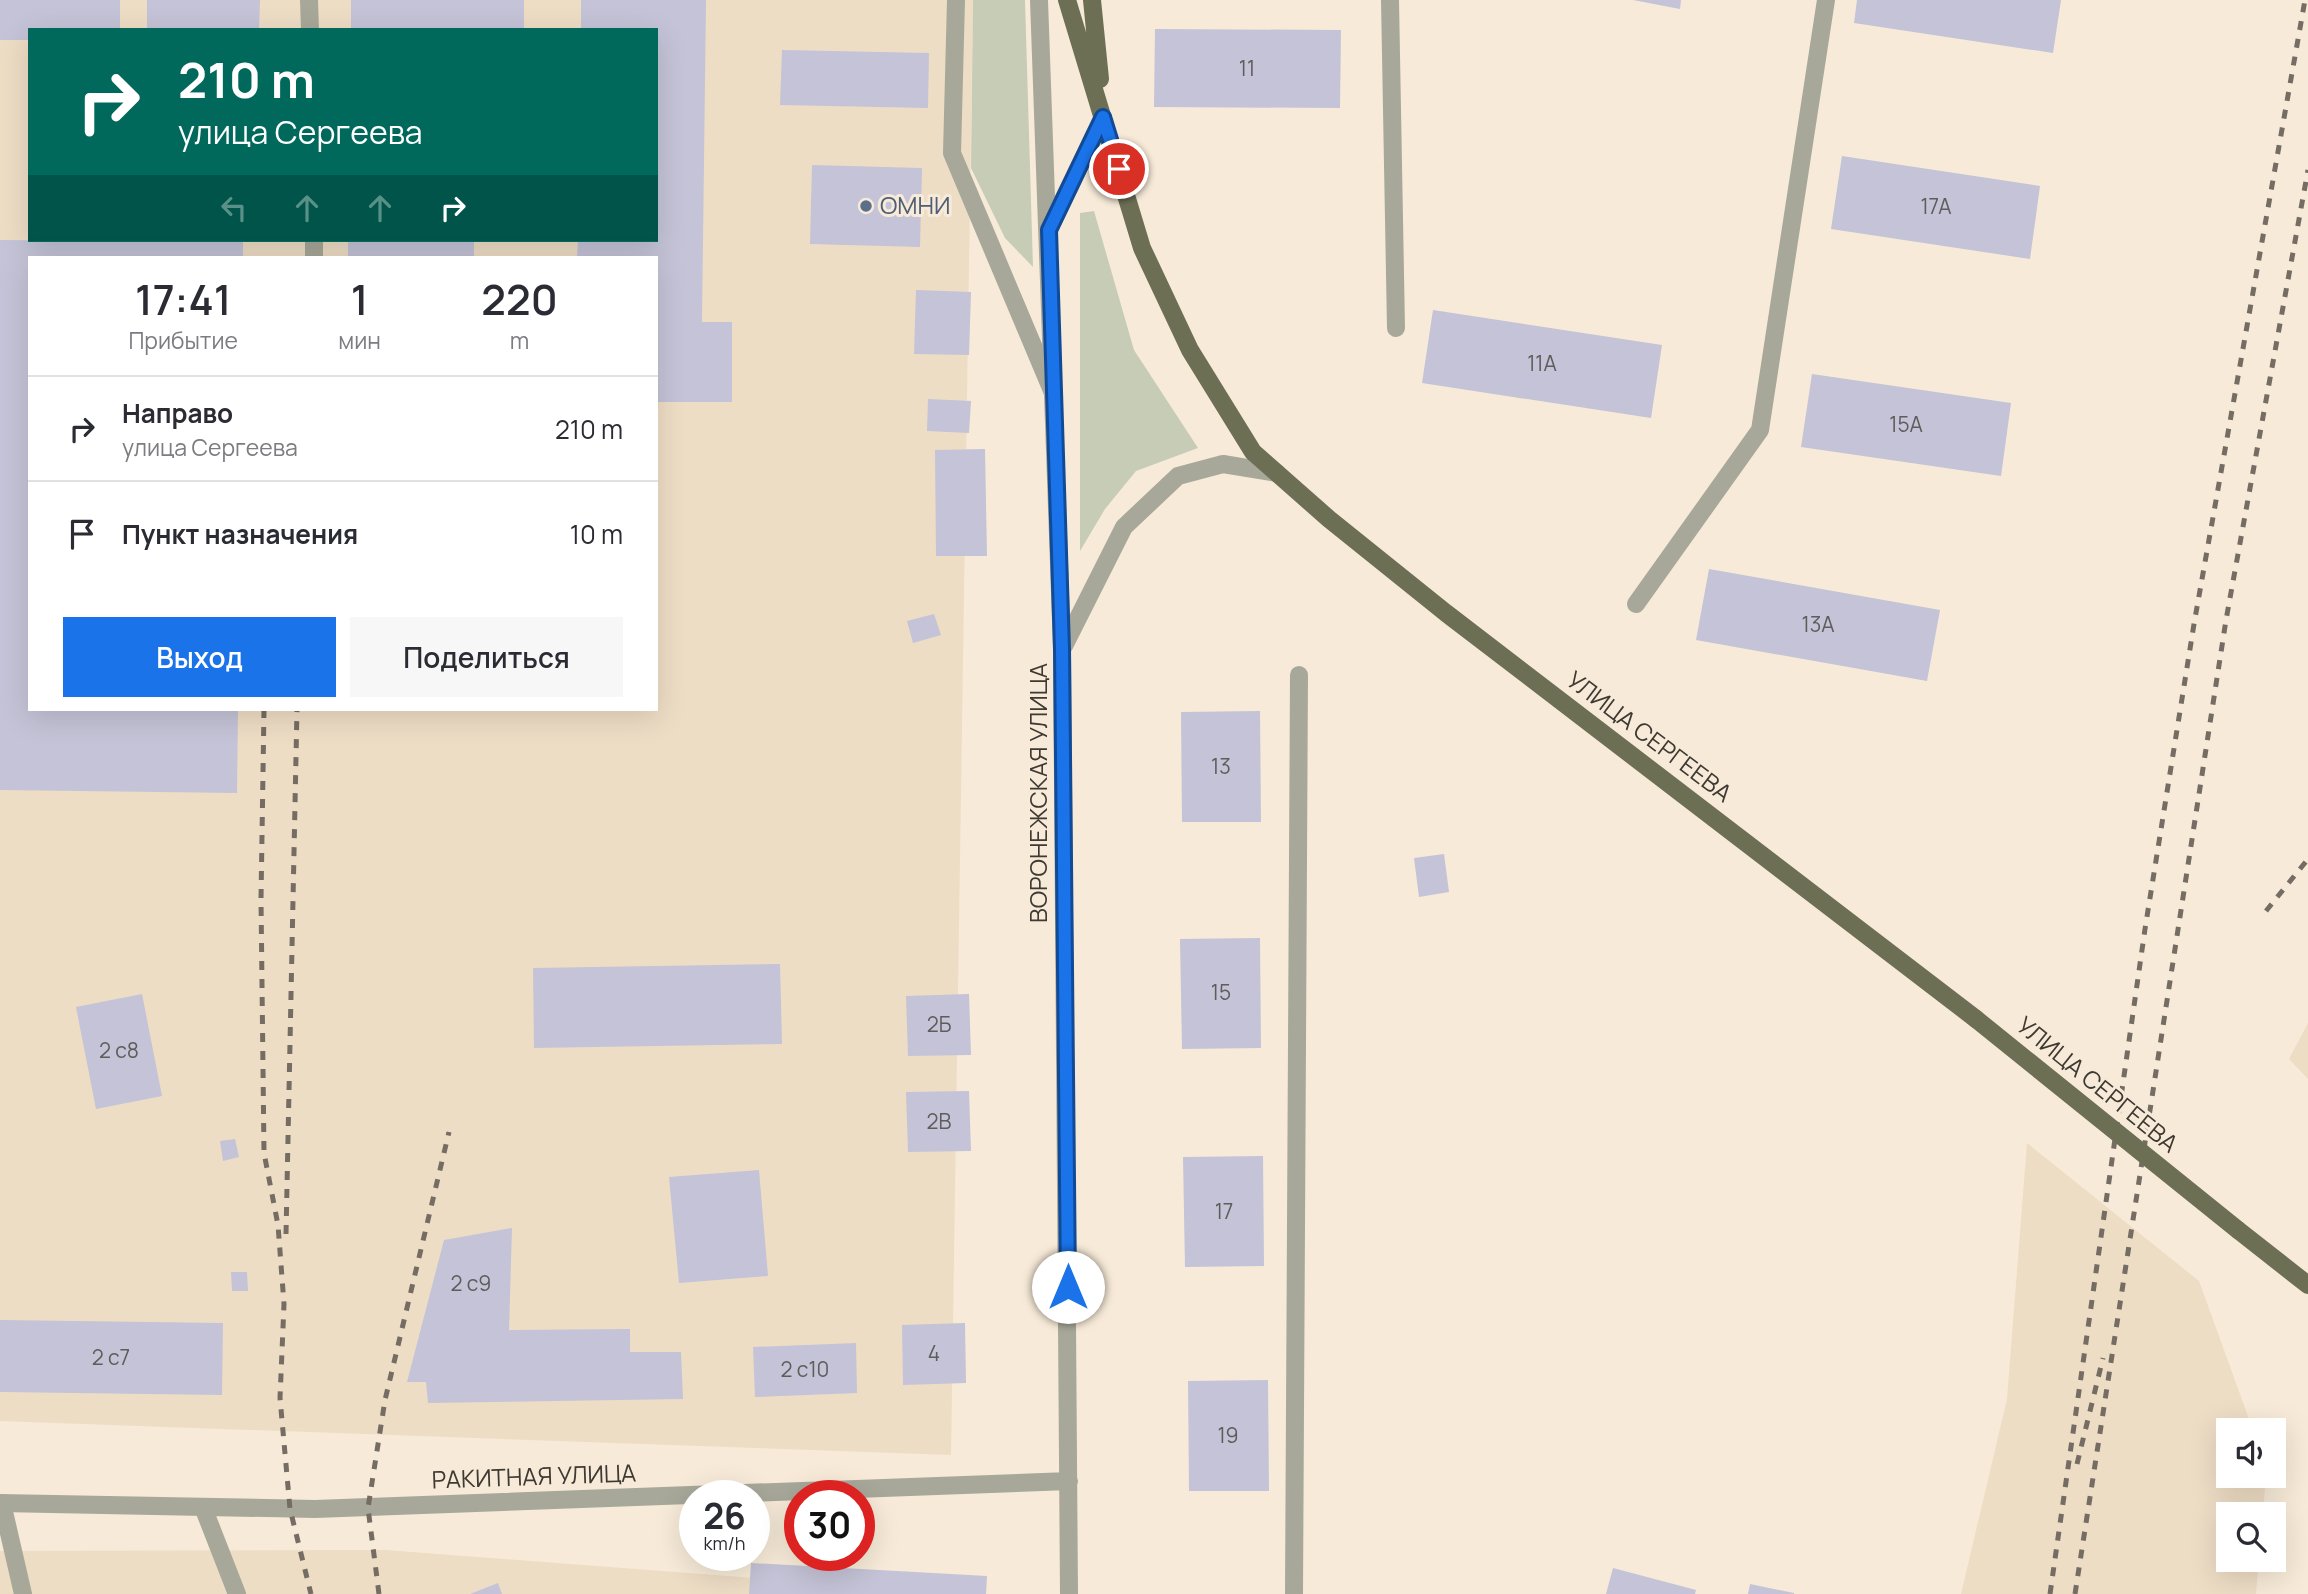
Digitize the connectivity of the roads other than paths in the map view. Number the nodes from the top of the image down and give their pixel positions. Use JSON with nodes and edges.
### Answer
{"nodes":[{"id":1,"x":309,"y":0,"type":"edge"},
{"id":2,"x":956,"y":0,"type":"edge"},
{"id":3,"x":1039,"y":0,"type":"edge"},
{"id":4,"x":1067,"y":0,"type":"edge"},
{"id":5,"x":1092,"y":0,"type":"edge"},
{"id":6,"x":1390,"y":0,"type":"edge"},
{"id":7,"x":1826,"y":0,"type":"edge"},
{"id":8,"x":310,"y":28,"type":"edge"},
{"id":9,"x":1103,"y":117,"type":"junction"},
{"id":10,"x":1049,"y":230,"type":"junction"},
{"id":11,"x":1396,"y":327,"type":"dead end"},
{"id":12,"x":1053,"y":393,"type":"junction"},
{"id":13,"x":1277,"y":473,"type":"junction"},
{"id":14,"x":1636,"y":604,"type":"dead end"},
{"id":15,"x":1062,"y":649,"type":"junction"},
{"id":16,"x":1299,"y":675,"type":"dead end"},
{"id":17,"x":2308,"y":1285,"type":"edge"},
{"id":18,"x":1069,"y":1481,"type":"junction"},
{"id":19,"x":1,"y":1503,"type":"edge"},
{"id":20,"x":203,"y":1507,"type":"junction"},
{"id":21,"x":23,"y":1594,"type":"edge"},
{"id":22,"x":237,"y":1594,"type":"edge"},
{"id":23,"x":1069,"y":1594,"type":"edge"},
{"id":24,"x":1294,"y":1594,"type":"edge"}],
"edges":[{"from":1,"to":8,"type":"street"},
{"from":2,"to":12,"type":"street"},
{"from":3,"to":10,"type":"street"},
{"from":4,"to":9,"type":"main road"},
{"from":5,"to":9,"type":"main road"},
{"from":6,"to":11,"type":"street"},
{"from":7,"to":14,"type":"street"},
{"from":9,"to":10,"type":"street","name":"ВОРОНЕЖСКАЯ УЛИЦА"},
{"from":9,"to":13,"type":"main road","name":"УЛИЦА СЕРГЕЕВА"},
{"from":10,"to":12,"type":"street","name":"ВОРОНЕЖСКАЯ УЛИЦА"},
{"from":12,"to":15,"type":"street","name":"ВОРОНЕЖСКАЯ УЛИЦА"},
{"from":13,"to":15,"type":"street"},
{"from":13,"to":17,"type":"main road","name":"УЛИЦА СЕРГЕЕВА","bridge":true},
{"from":15,"to":18,"type":"street","name":"ВОРОНЕЖСКАЯ УЛИЦА"},
{"from":16,"to":24,"type":"street"},
{"from":18,"to":20,"type":"street","name":"РАКИТНАЯ УЛИЦА"},
{"from":18,"to":23,"type":"street","name":"ВОРОНЕЖСКАЯ УЛИЦА"},
{"from":19,"to":20,"type":"street","name":"РАКИТНАЯ УЛИЦА"},
{"from":19,"to":21,"type":"street"},
{"from":20,"to":22,"type":"street"}]}
